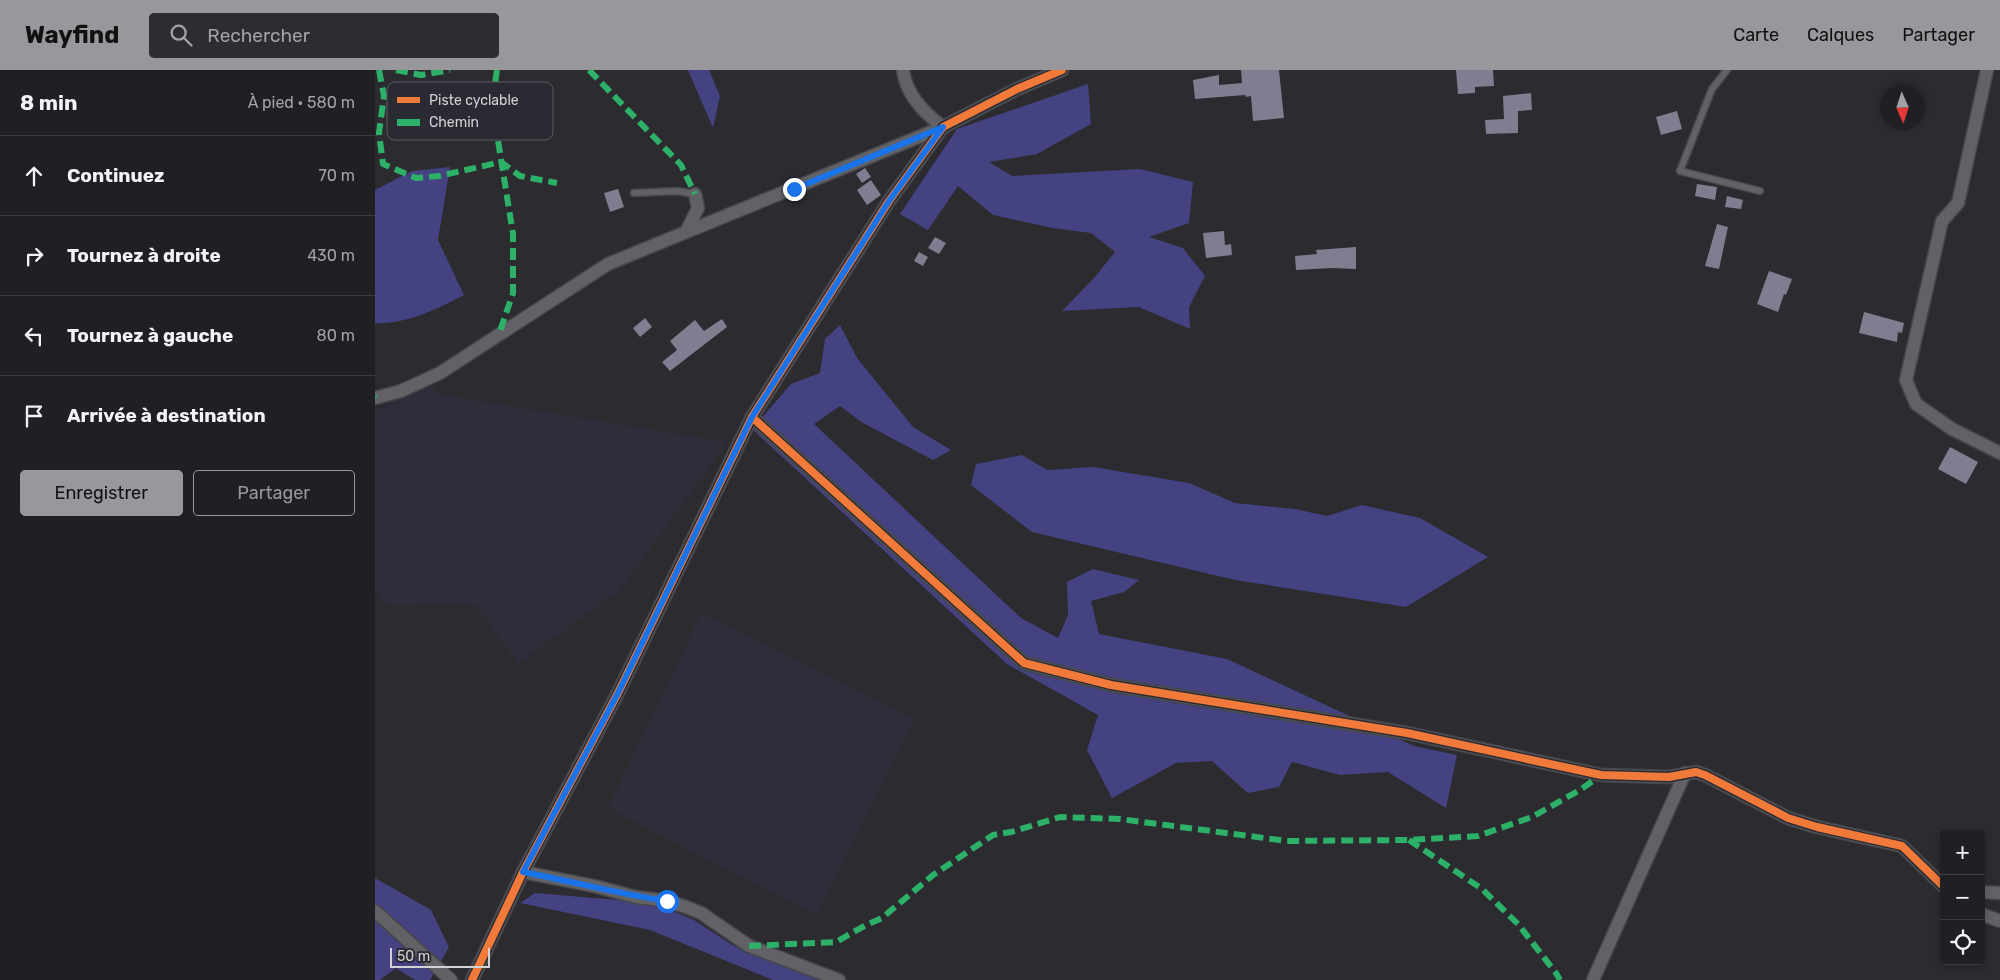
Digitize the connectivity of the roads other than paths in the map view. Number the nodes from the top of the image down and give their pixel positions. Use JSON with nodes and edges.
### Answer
{"nodes":[{"id":1,"x":903,"y":70,"type":"edge"},
{"id":2,"x":1062,"y":70,"type":"edge"},
{"id":3,"x":1727,"y":70,"type":"edge"},
{"id":4,"x":1987,"y":70,"type":"edge"},
{"id":5,"x":943,"y":127,"type":"junction"},
{"id":6,"x":1760,"y":191,"type":"dead end"},
{"id":7,"x":634,"y":194,"type":"dead end"},
{"id":8,"x":695,"y":194,"type":"joint"},
{"id":9,"x":686,"y":232,"type":"junction"},
{"id":10,"x":375,"y":398,"type":"edge"},
{"id":11,"x":752,"y":417,"type":"junction"},
{"id":12,"x":2000,"y":453,"type":"edge"},
{"id":13,"x":1685,"y":773,"type":"junction"},
{"id":14,"x":523,"y":872,"type":"junction"},
{"id":15,"x":1940,"y":883,"type":"edge"},
{"id":16,"x":1985,"y":892,"type":"edge"},
{"id":17,"x":2000,"y":894,"type":"edge"},
{"id":18,"x":375,"y":911,"type":"edge"},
{"id":19,"x":1985,"y":915,"type":"edge"},
{"id":20,"x":2000,"y":921,"type":"edge"},
{"id":21,"x":451,"y":980,"type":"edge"},
{"id":22,"x":472,"y":980,"type":"edge"},
{"id":23,"x":839,"y":980,"type":"edge"},
{"id":24,"x":1593,"y":980,"type":"edge"}],
"edges":[{"from":1,"to":5,"type":"street"},
{"from":2,"to":5,"type":"street"},
{"from":3,"to":6,"type":"lane"},
{"from":4,"to":12,"type":"street"},
{"from":5,"to":9,"type":"street"},
{"from":5,"to":11,"type":"street"},
{"from":7,"to":8,"type":"lane"},
{"from":8,"to":9,"type":"street"},
{"from":9,"to":10,"type":"street"},
{"from":11,"to":13,"type":"street"},
{"from":11,"to":14,"type":"street"},
{"from":13,"to":15,"type":"street"},
{"from":13,"to":24,"type":"street"},
{"from":14,"to":22,"type":"street"},
{"from":14,"to":23,"type":"street"},
{"from":16,"to":17,"type":"street"},
{"from":18,"to":21,"type":"street"},
{"from":19,"to":20,"type":"street"}]}
